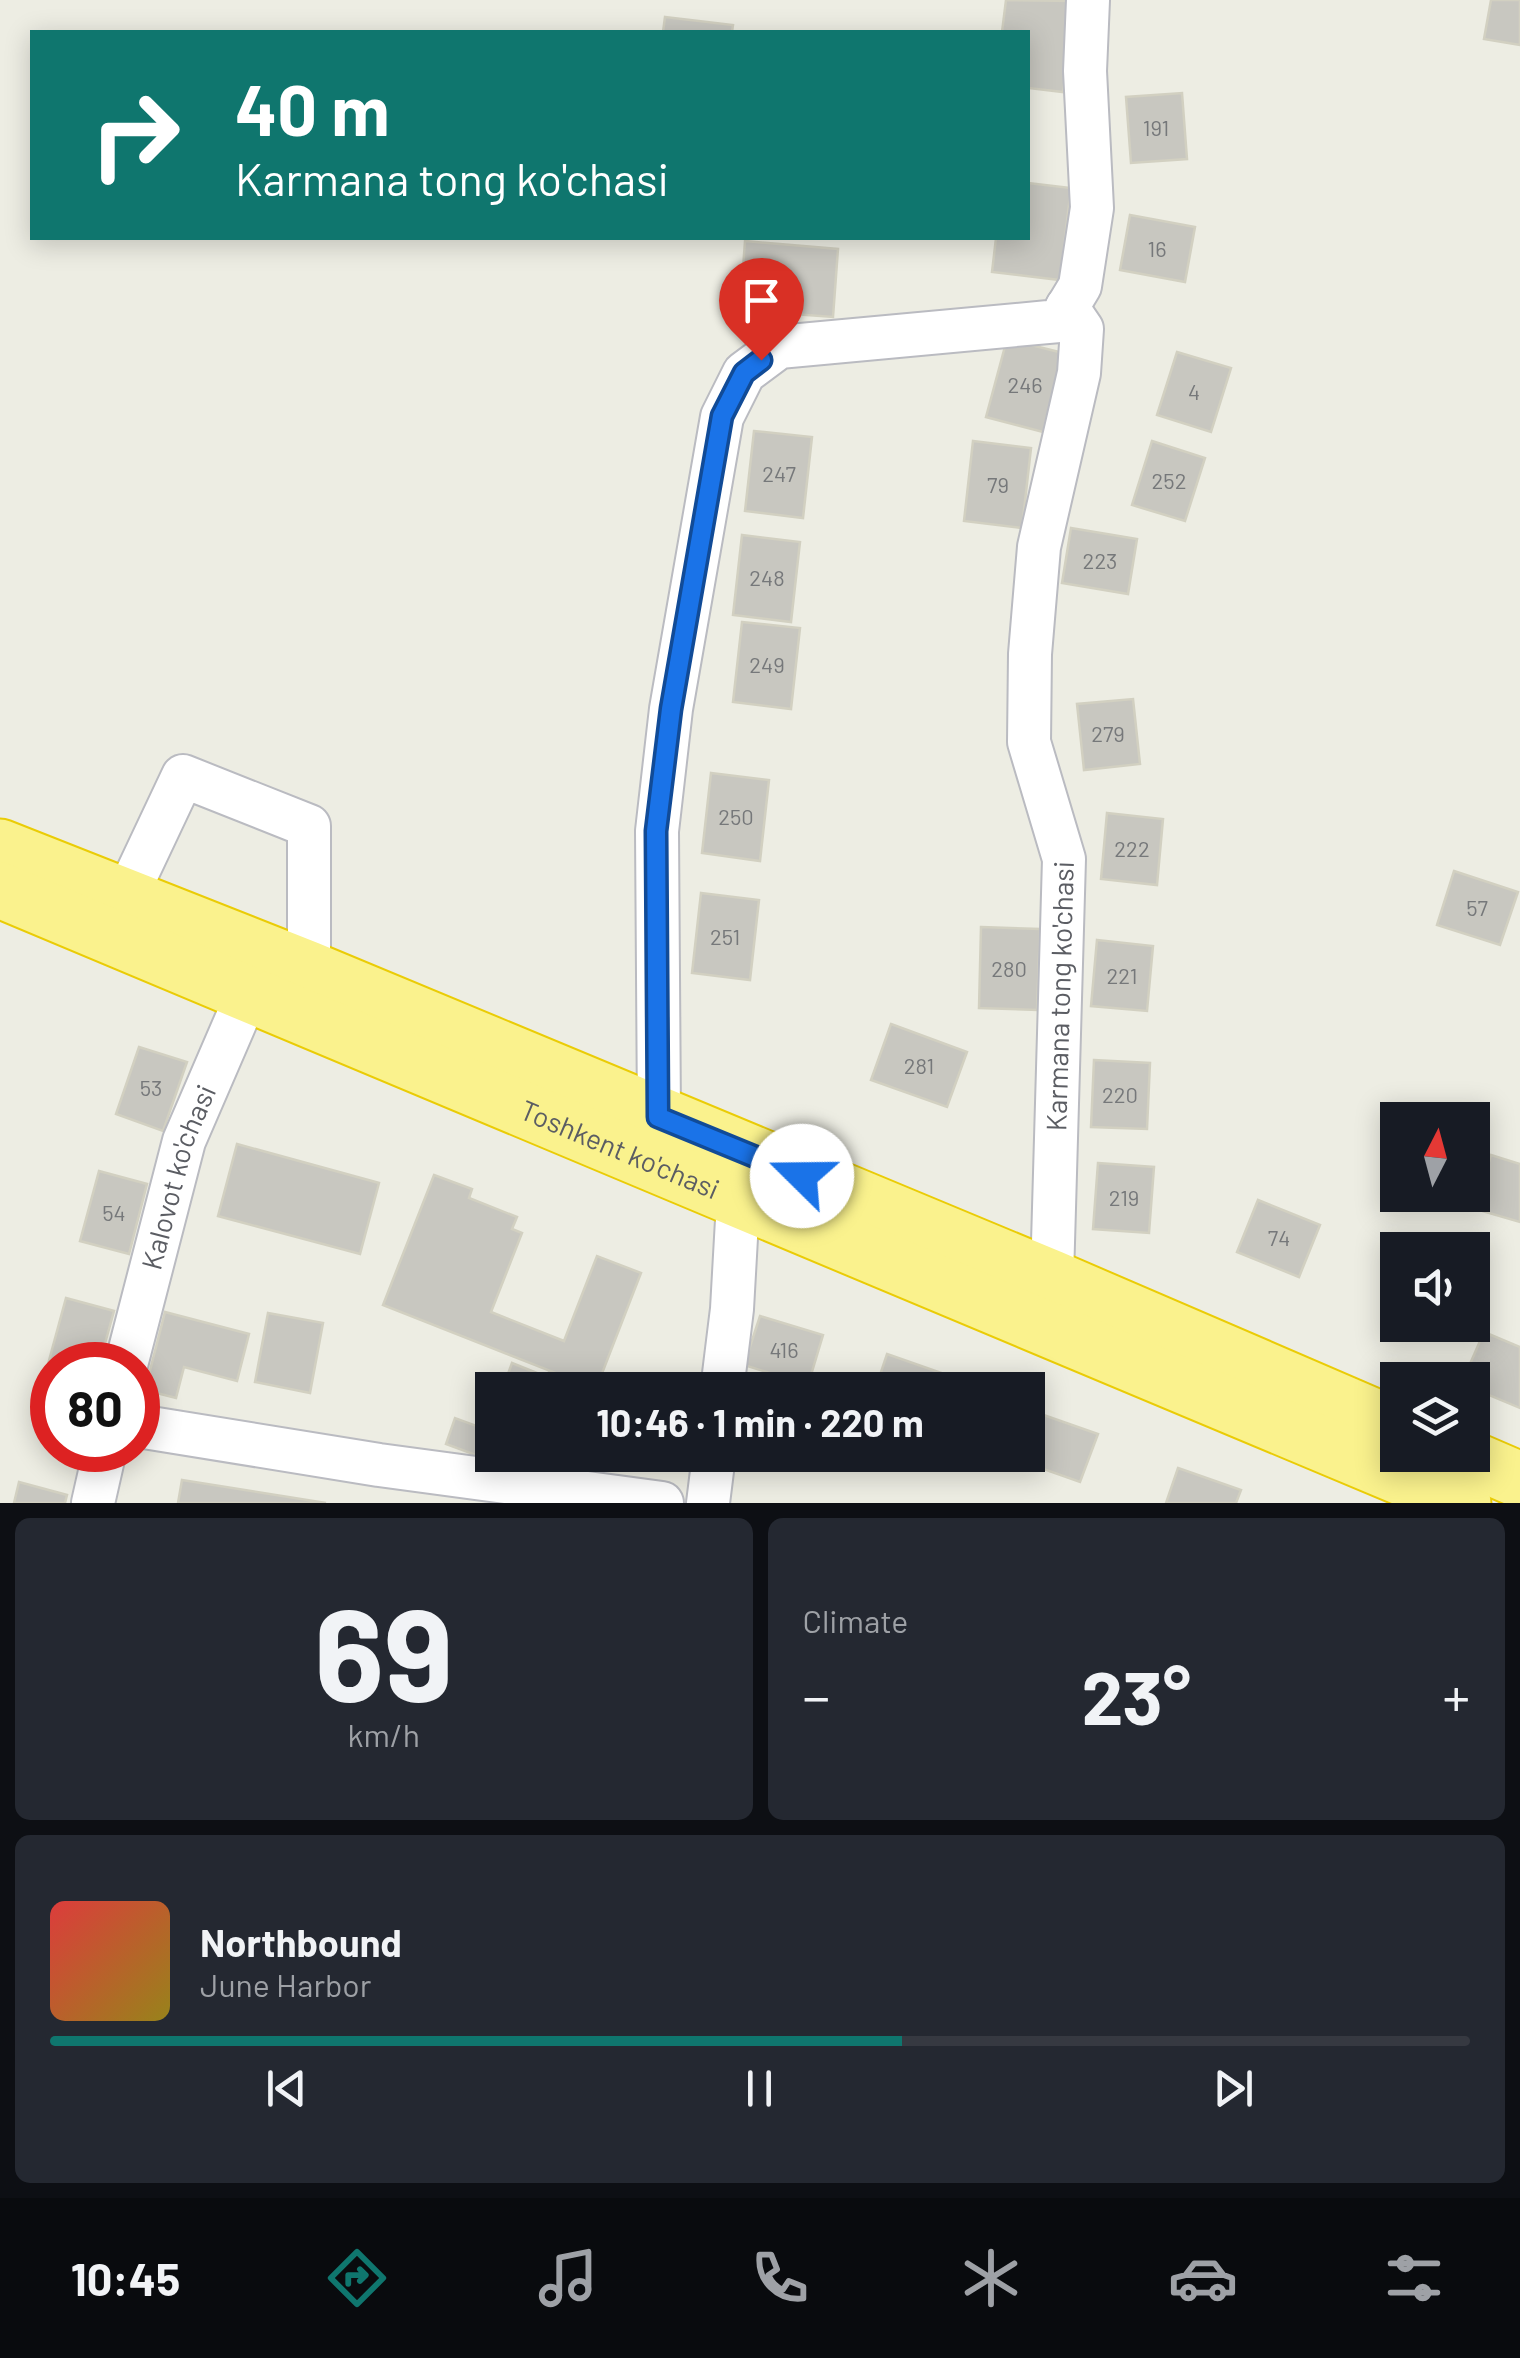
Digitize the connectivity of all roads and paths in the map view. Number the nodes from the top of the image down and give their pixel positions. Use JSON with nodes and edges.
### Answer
{"nodes":[{"id":1,"x":1088,"y":0,"type":"edge"},
{"id":2,"x":1067,"y":306,"type":"junction"},
{"id":3,"x":0,"y":847,"type":"edge"},
{"id":4,"x":0,"y":890,"type":"edge"},
{"id":5,"x":125,"y":899,"type":"junction"},
{"id":6,"x":309,"y":969,"type":"junction"},
{"id":7,"x":247,"y":995,"type":"junction"},
{"id":8,"x":658,"y":1117,"type":"junction"},
{"id":9,"x":738,"y":1202,"type":"junction"},
{"id":10,"x":1052,"y":1278,"type":"junction"},
{"id":11,"x":132,"y":1342,"type":"edge"},
{"id":12,"x":724,"y":1372,"type":"edge"},
{"id":13,"x":1380,"y":1419,"type":"edge"},
{"id":14,"x":160,"y":1430,"type":"edge"},
{"id":15,"x":1490,"y":1467,"type":"edge"},
{"id":16,"x":101,"y":1472,"type":"edge"},
{"id":17,"x":712,"y":1472,"type":"edge"},
{"id":18,"x":1520,"y":1480,"type":"edge"},
{"id":19,"x":93,"y":1503,"type":"edge"},
{"id":20,"x":662,"y":1503,"type":"edge"},
{"id":21,"x":708,"y":1503,"type":"edge"},
{"id":22,"x":1463,"y":1503,"type":"edge"}],
"edges":[{"from":1,"to":2,"type":"street"},
{"from":2,"to":8,"type":"street"},
{"from":2,"to":10,"type":"street","name":"Karmana tong ko'chasi"},
{"from":3,"to":5,"type":"highway","name":"Toshkent ko'chasi"},
{"from":4,"to":7,"type":"highway","name":"Toshkent ko'chasi"},
{"from":5,"to":6,"type":"highway","name":"Toshkent ko'chasi"},
{"from":5,"to":6,"type":"street"},
{"from":6,"to":8,"type":"highway","name":"Toshkent ko'chasi"},
{"from":7,"to":9,"type":"highway","name":"Toshkent ko'chasi"},
{"from":7,"to":11,"type":"street","name":"Kalovot ko'chasi"},
{"from":8,"to":10,"type":"highway","name":"Toshkent ko'chasi"},
{"from":9,"to":12,"type":"street"},
{"from":9,"to":22,"type":"highway","name":"Toshkent ko'chasi"},
{"from":10,"to":13,"type":"highway","name":"Toshkent ko'chasi"},
{"from":14,"to":20,"type":"street"},
{"from":15,"to":18,"type":"highway"},
{"from":16,"to":19,"type":"street"},
{"from":17,"to":21,"type":"street"}]}
